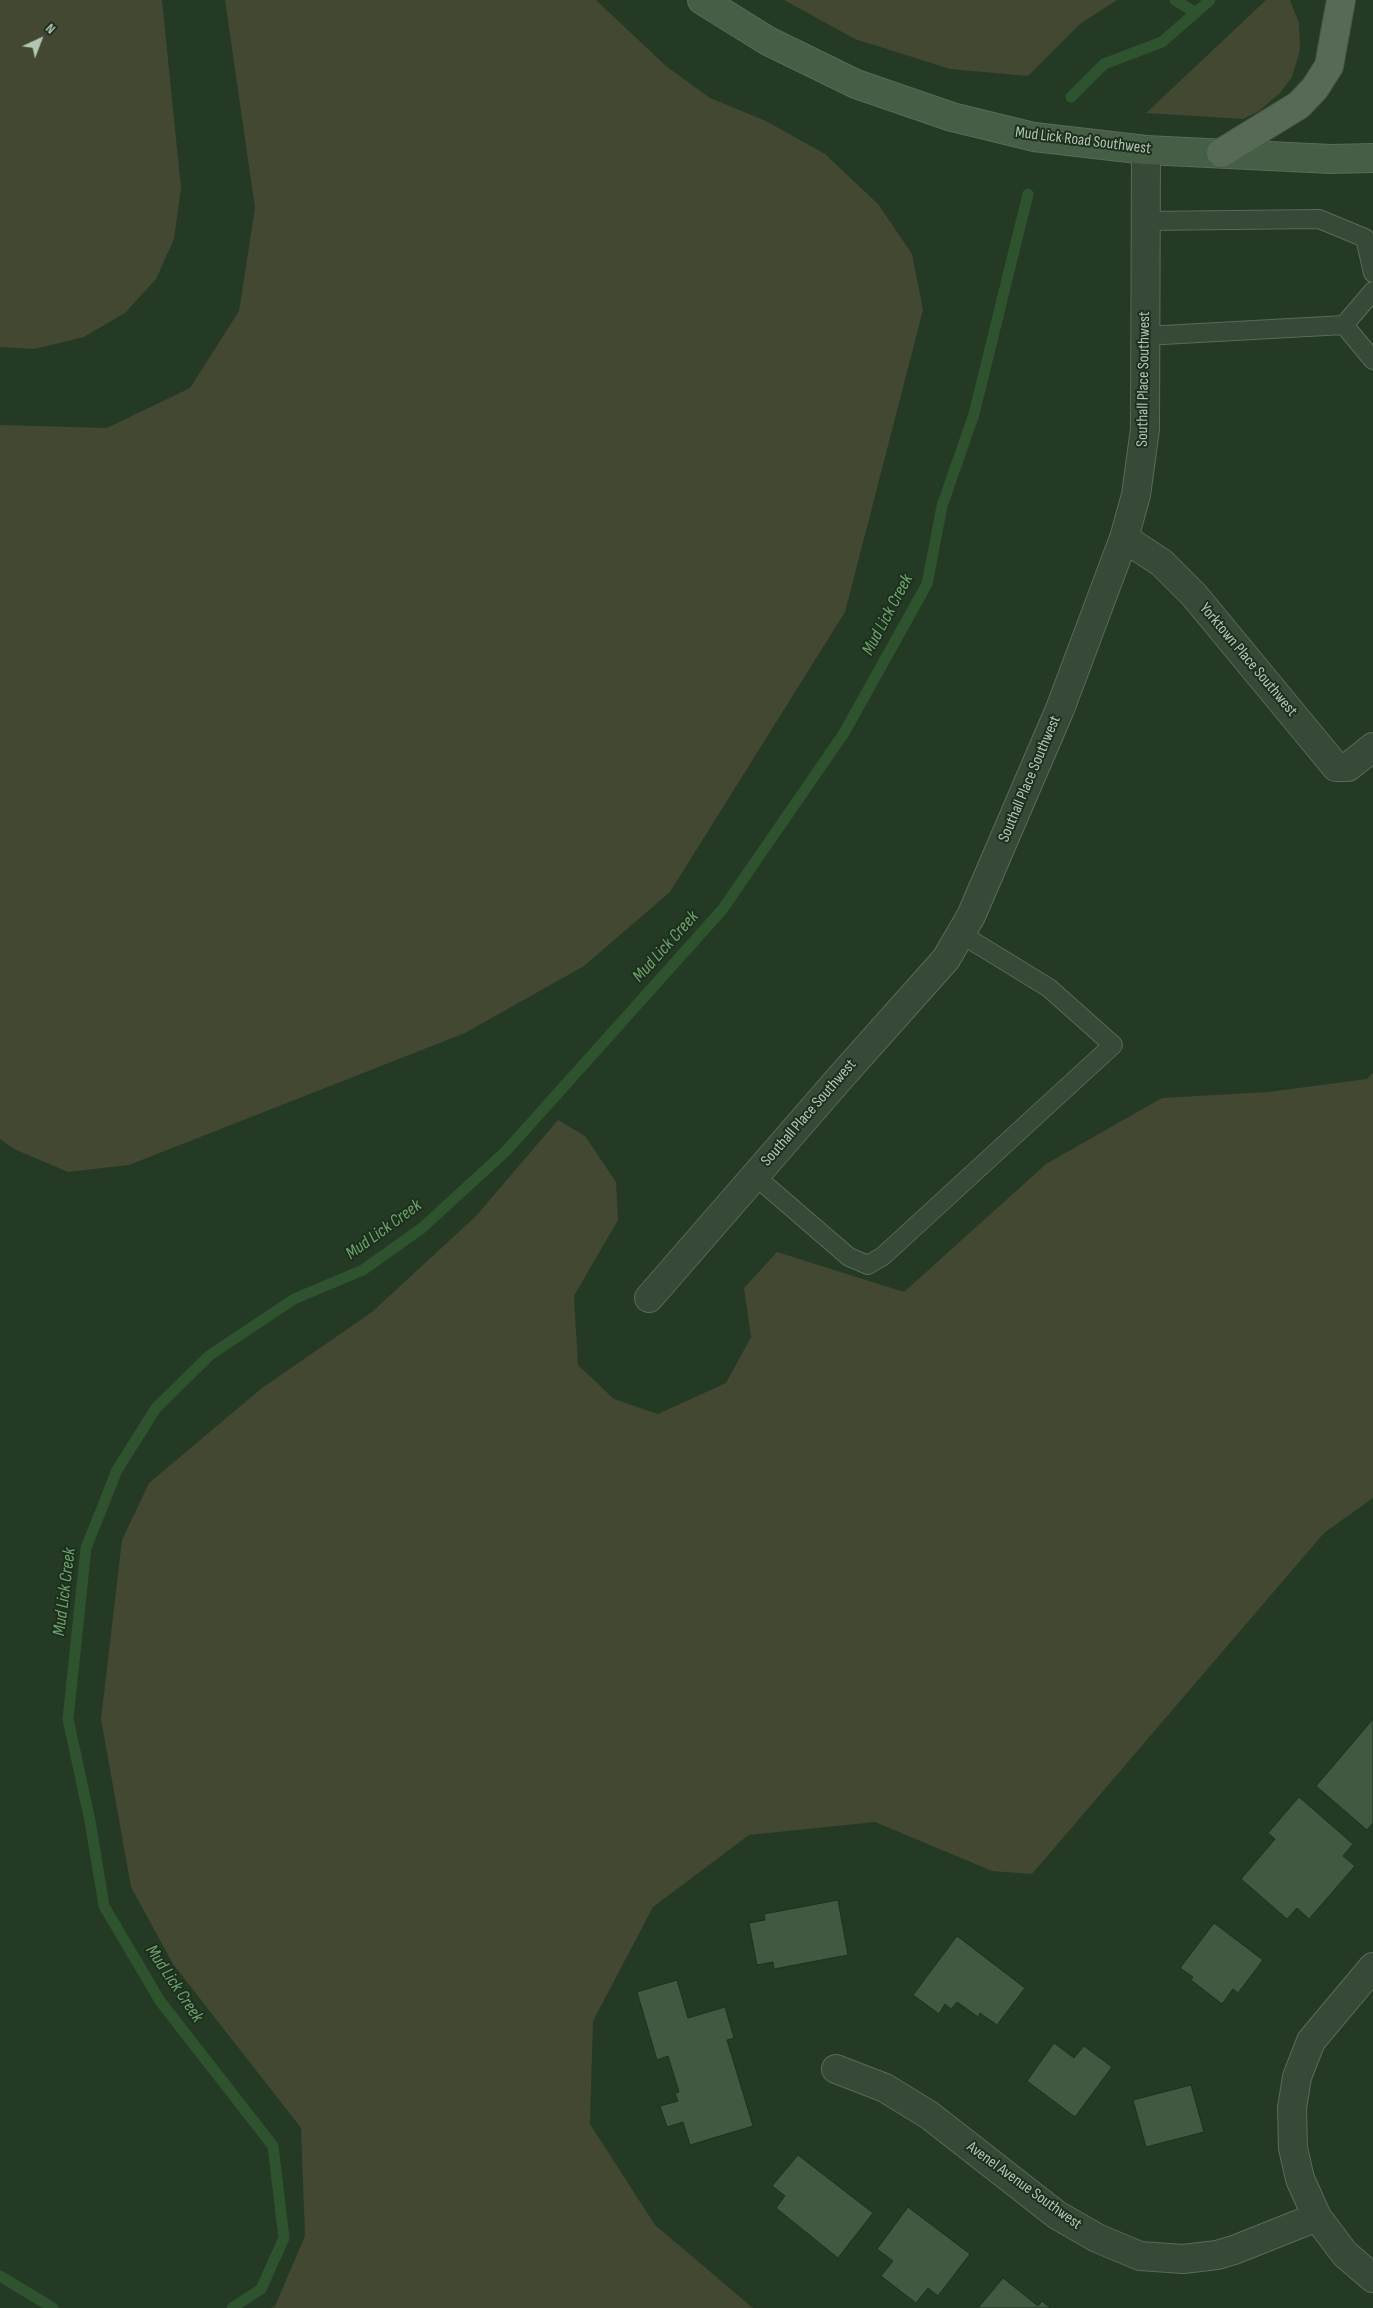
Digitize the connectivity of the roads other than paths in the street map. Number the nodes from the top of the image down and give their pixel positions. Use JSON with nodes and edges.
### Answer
{"nodes":[{"id":1,"x":702,"y":0,"type":"edge"},
{"id":2,"x":1341,"y":0,"type":"edge"},
{"id":3,"x":1146,"y":150,"type":"junction"},
{"id":4,"x":1220,"y":153,"type":"junction"},
{"id":5,"x":1373,"y":158,"type":"edge"},
{"id":6,"x":1145,"y":222,"type":"junction"},
{"id":7,"x":1373,"y":273,"type":"edge"},
{"id":8,"x":1373,"y":291,"type":"edge"},
{"id":9,"x":1344,"y":325,"type":"junction"},
{"id":10,"x":1146,"y":336,"type":"junction"},
{"id":11,"x":1373,"y":360,"type":"edge"},
{"id":12,"x":1124,"y":538,"type":"junction"},
{"id":13,"x":1371,"y":751,"type":"edge"},
{"id":14,"x":961,"y":934,"type":"junction"},
{"id":15,"x":755,"y":1176,"type":"junction"},
{"id":16,"x":649,"y":1298,"type":"dead end"},
{"id":17,"x":1373,"y":1967,"type":"edge"},
{"id":18,"x":836,"y":2069,"type":"dead end"},
{"id":19,"x":1317,"y":2217,"type":"junction"},
{"id":20,"x":1373,"y":2278,"type":"edge"}],
"edges":[{"from":1,"to":3,"type":"street","name":"Mud Lick Road Southwest"},
{"from":2,"to":4,"type":"main road"},
{"from":3,"to":4,"type":"street","name":"Mud Lick Road Southwest"},
{"from":3,"to":6,"type":"street","name":"Southall Place Southwest"},
{"from":4,"to":5,"type":"street","name":"Mud Lick Road Southwest"},
{"from":6,"to":7,"type":"lane"},
{"from":6,"to":10,"type":"street","name":"Southall Place Southwest"},
{"from":8,"to":9,"type":"lane"},
{"from":9,"to":10,"type":"lane"},
{"from":9,"to":11,"type":"lane"},
{"from":10,"to":12,"type":"street","name":"Southall Place Southwest"},
{"from":12,"to":13,"type":"street","name":"Yorktown Place Southwest"},
{"from":12,"to":14,"type":"street","name":"Southall Place Southwest"},
{"from":14,"to":15,"type":"street","name":"Southall Place Southwest"},
{"from":14,"to":15,"type":"lane"},
{"from":15,"to":16,"type":"street","name":"Southall Place Southwest"},
{"from":17,"to":19,"type":"street"},
{"from":18,"to":19,"type":"street","name":"Avenel Avenue Southwest"},
{"from":19,"to":20,"type":"street"}]}
